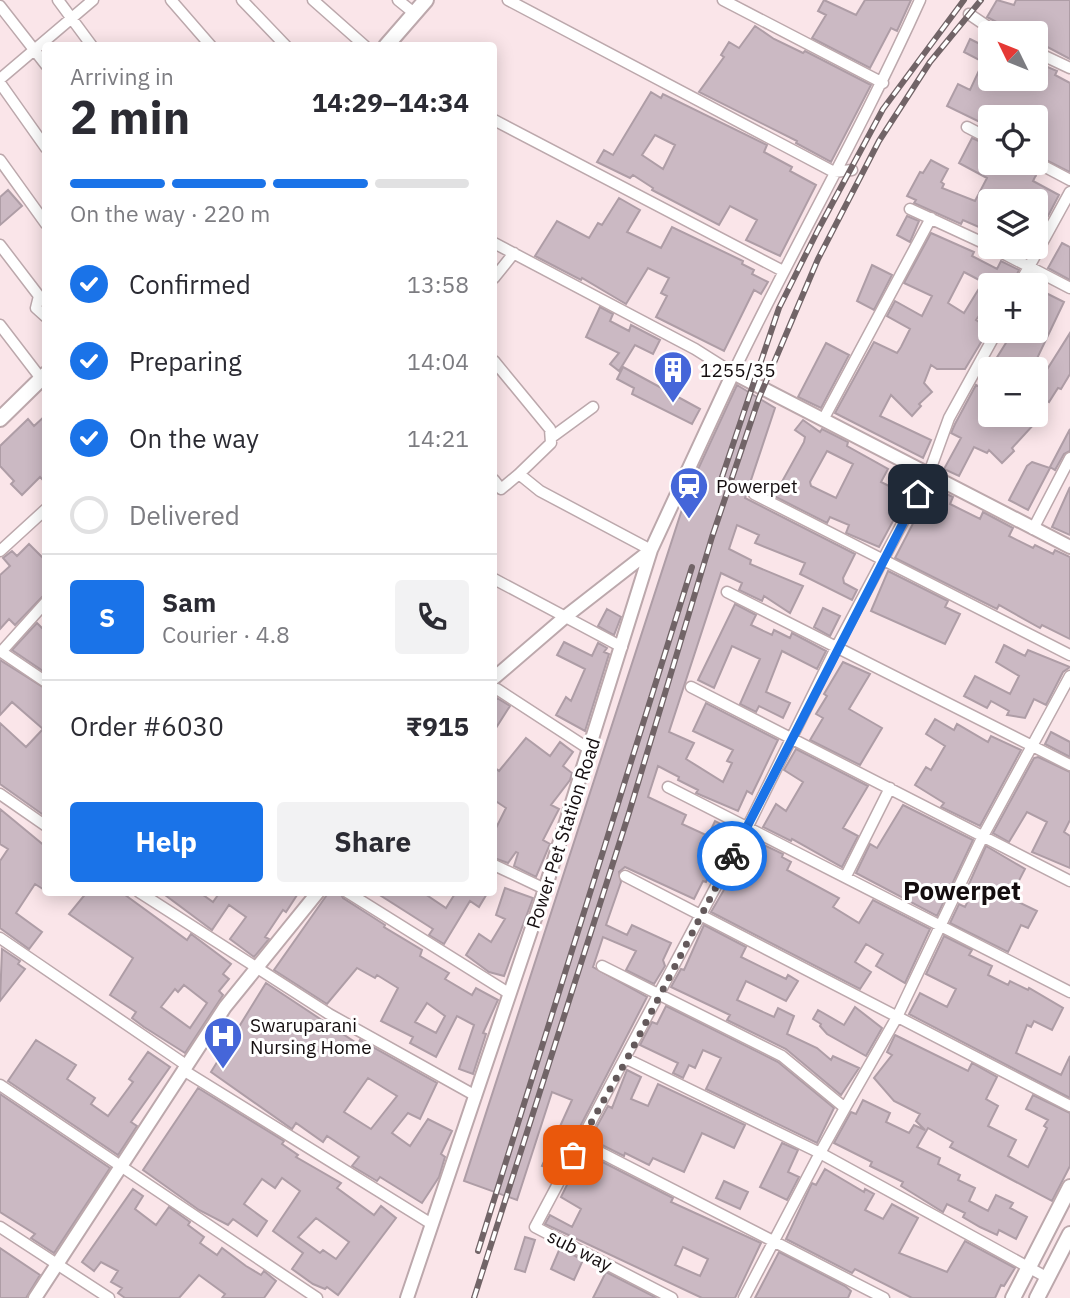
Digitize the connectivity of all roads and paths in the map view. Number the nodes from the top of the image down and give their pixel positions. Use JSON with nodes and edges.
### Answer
{"nodes":[{"id":1,"x":58,"y":0,"type":"edge"},
{"id":2,"x":93,"y":0,"type":"edge"},
{"id":3,"x":171,"y":0,"type":"edge"},
{"id":4,"x":242,"y":0,"type":"edge"},
{"id":5,"x":313,"y":0,"type":"edge"},
{"id":6,"x":398,"y":0,"type":"edge"},
{"id":7,"x":426,"y":0,"type":"edge"},
{"id":8,"x":508,"y":0,"type":"edge"},
{"id":9,"x":723,"y":0,"type":"edge"},
{"id":10,"x":920,"y":0,"type":"edge"},
{"id":11,"x":0,"y":6,"type":"edge"},
{"id":12,"x":414,"y":13,"type":"junction"},
{"id":13,"x":969,"y":14,"type":"dead end"},
{"id":14,"x":72,"y":18,"type":"junction"},
{"id":15,"x":978,"y":21,"type":"edge"},
{"id":16,"x":44,"y":42,"type":"edge"},
{"id":17,"x":89,"y":42,"type":"edge"},
{"id":18,"x":208,"y":42,"type":"edge"},
{"id":19,"x":282,"y":42,"type":"edge"},
{"id":20,"x":360,"y":42,"type":"edge"},
{"id":21,"x":389,"y":42,"type":"edge"},
{"id":22,"x":42,"y":43,"type":"edge"},
{"id":23,"x":34,"y":50,"type":"junction"},
{"id":24,"x":1048,"y":58,"type":"edge"},
{"id":25,"x":42,"y":60,"type":"edge"},
{"id":26,"x":1070,"y":68,"type":"edge"},
{"id":27,"x":0,"y":81,"type":"edge"},
{"id":28,"x":883,"y":82,"type":"junction"},
{"id":29,"x":497,"y":122,"type":"edge"},
{"id":30,"x":967,"y":127,"type":"dead end"},
{"id":31,"x":978,"y":133,"type":"edge"},
{"id":32,"x":42,"y":142,"type":"edge"},
{"id":33,"x":0,"y":160,"type":"edge"},
{"id":34,"x":1048,"y":168,"type":"edge"},
{"id":35,"x":852,"y":170,"type":"dead end"},
{"id":36,"x":834,"y":172,"type":"junction"},
{"id":37,"x":1070,"y":180,"type":"edge"},
{"id":38,"x":1070,"y":192,"type":"edge"},
{"id":39,"x":910,"y":209,"type":"dead end"},
{"id":40,"x":42,"y":218,"type":"edge"},
{"id":41,"x":931,"y":218,"type":"junction"},
{"id":42,"x":978,"y":240,"type":"edge"},
{"id":43,"x":497,"y":244,"type":"edge"},
{"id":44,"x":0,"y":245,"type":"edge"},
{"id":45,"x":514,"y":253,"type":"junction"},
{"id":46,"x":1018,"y":259,"type":"edge"},
{"id":47,"x":1029,"y":264,"type":"junction"},
{"id":48,"x":783,"y":271,"type":"junction"},
{"id":49,"x":1025,"y":273,"type":"edge"},
{"id":50,"x":497,"y":274,"type":"edge"},
{"id":51,"x":1070,"y":288,"type":"edge"},
{"id":52,"x":42,"y":313,"type":"edge"},
{"id":53,"x":0,"y":325,"type":"edge"},
{"id":54,"x":4,"y":338,"type":"edge"},
{"id":55,"x":990,"y":343,"type":"edge"},
{"id":56,"x":497,"y":365,"type":"edge"},
{"id":57,"x":733,"y":373,"type":"junction"},
{"id":58,"x":42,"y":377,"type":"edge"},
{"id":59,"x":42,"y":381,"type":"edge"},
{"id":60,"x":593,"y":407,"type":"dead end"},
{"id":61,"x":824,"y":418,"type":"junction"},
{"id":62,"x":0,"y":419,"type":"edge"},
{"id":63,"x":552,"y":437,"type":"junction"},
{"id":64,"x":1070,"y":458,"type":"edge"},
{"id":65,"x":929,"y":473,"type":"junction"},
{"id":66,"x":519,"y":474,"type":"junction"},
{"id":67,"x":497,"y":492,"type":"edge"},
{"id":68,"x":754,"y":494,"type":"dead end"},
{"id":69,"x":42,"y":513,"type":"edge"},
{"id":70,"x":1033,"y":529,"type":"junction"},
{"id":71,"x":1070,"y":547,"type":"edge"},
{"id":72,"x":651,"y":550,"type":"junction"},
{"id":73,"x":0,"y":551,"type":"edge"},
{"id":74,"x":884,"y":560,"type":"junction"},
{"id":75,"x":497,"y":581,"type":"edge"},
{"id":76,"x":727,"y":592,"type":"dead end"},
{"id":77,"x":42,"y":606,"type":"edge"},
{"id":78,"x":565,"y":617,"type":"junction"},
{"id":79,"x":837,"y":646,"type":"junction"},
{"id":80,"x":622,"y":647,"type":"junction"},
{"id":81,"x":1,"y":651,"type":"edge"},
{"id":82,"x":1070,"y":655,"type":"edge"},
{"id":83,"x":497,"y":675,"type":"edge"},
{"id":84,"x":1070,"y":676,"type":"edge"},
{"id":85,"x":42,"y":679,"type":"edge"},
{"id":86,"x":691,"y":687,"type":"dead end"},
{"id":87,"x":497,"y":689,"type":"edge"},
{"id":88,"x":793,"y":738,"type":"junction"},
{"id":89,"x":1034,"y":747,"type":"junction"},
{"id":90,"x":589,"y":750,"type":"junction"},
{"id":91,"x":1070,"y":765,"type":"edge"},
{"id":92,"x":668,"y":787,"type":"dead end"},
{"id":93,"x":890,"y":788,"type":"junction"},
{"id":94,"x":0,"y":794,"type":"edge"},
{"id":95,"x":42,"y":823,"type":"edge"},
{"id":96,"x":748,"y":826,"type":"junction"},
{"id":97,"x":984,"y":836,"type":"junction"},
{"id":98,"x":497,"y":866,"type":"edge"},
{"id":99,"x":625,"y":876,"type":"dead end"},
{"id":100,"x":846,"y":876,"type":"junction"},
{"id":101,"x":1070,"y":881,"type":"edge"},
{"id":102,"x":545,"y":889,"type":"junction"},
{"id":103,"x":145,"y":896,"type":"edge"},
{"id":104,"x":315,"y":896,"type":"edge"},
{"id":105,"x":353,"y":896,"type":"edge"},
{"id":106,"x":701,"y":913,"type":"junction"},
{"id":107,"x":940,"y":925,"type":"junction"},
{"id":108,"x":0,"y":938,"type":"edge"},
{"id":109,"x":602,"y":966,"type":"dead end"},
{"id":110,"x":256,"y":969,"type":"junction"},
{"id":111,"x":1070,"y":992,"type":"edge"},
{"id":112,"x":659,"y":993,"type":"junction"},
{"id":113,"x":510,"y":994,"type":"junction"},
{"id":114,"x":897,"y":1017,"type":"junction"},
{"id":115,"x":627,"y":1059,"type":"junction"},
{"id":116,"x":185,"y":1068,"type":"junction"},
{"id":117,"x":0,"y":1085,"type":"edge"},
{"id":118,"x":477,"y":1096,"type":"junction"},
{"id":119,"x":1070,"y":1106,"type":"edge"},
{"id":120,"x":845,"y":1108,"type":"junction"},
{"id":121,"x":580,"y":1142,"type":"junction"},
{"id":122,"x":820,"y":1153,"type":"junction"},
{"id":123,"x":121,"y":1167,"type":"junction"},
{"id":124,"x":1070,"y":1187,"type":"edge"},
{"id":125,"x":430,"y":1223,"type":"junction"},
{"id":126,"x":0,"y":1227,"type":"edge"},
{"id":127,"x":1070,"y":1234,"type":"edge"},
{"id":128,"x":773,"y":1243,"type":"junction"},
{"id":129,"x":57,"y":1264,"type":"junction"},
{"id":130,"x":1029,"y":1267,"type":"junction"},
{"id":131,"x":1048,"y":1278,"type":"junction"},
{"id":132,"x":35,"y":1298,"type":"edge"},
{"id":133,"x":108,"y":1298,"type":"edge"},
{"id":134,"x":317,"y":1298,"type":"edge"},
{"id":135,"x":407,"y":1298,"type":"edge"},
{"id":136,"x":672,"y":1298,"type":"edge"},
{"id":137,"x":744,"y":1298,"type":"edge"},
{"id":138,"x":884,"y":1298,"type":"edge"},
{"id":139,"x":1013,"y":1298,"type":"edge"},
{"id":140,"x":1037,"y":1298,"type":"edge"}],
"edges":[{"from":1,"to":14,"type":"street"},
{"from":2,"to":14,"type":"street"},
{"from":3,"to":18,"type":"street"},
{"from":4,"to":19,"type":"street"},
{"from":5,"to":20,"type":"street"},
{"from":6,"to":12,"type":"street"},
{"from":7,"to":12,"type":"main road"},
{"from":8,"to":36,"type":"street"},
{"from":9,"to":28,"type":"street"},
{"from":10,"to":28,"type":"street"},
{"from":11,"to":23,"type":"street"},
{"from":12,"to":21,"type":"main road"},
{"from":13,"to":15,"type":"street"},
{"from":14,"to":16,"type":"street"},
{"from":14,"to":17,"type":"street"},
{"from":22,"to":23,"type":"street"},
{"from":23,"to":25,"type":"street"},
{"from":23,"to":27,"type":"street"},
{"from":24,"to":26,"type":"street"},
{"from":27,"to":32,"type":"street"},
{"from":28,"to":36,"type":"street"},
{"from":29,"to":48,"type":"street"},
{"from":30,"to":31,"type":"street"},
{"from":33,"to":40,"type":"street"},
{"from":34,"to":37,"type":"street"},
{"from":35,"to":36,"type":"street"},
{"from":36,"to":48,"type":"street"},
{"from":38,"to":47,"type":"street"},
{"from":39,"to":41,"type":"street"},
{"from":41,"to":42,"type":"street"},
{"from":41,"to":61,"type":"street"},
{"from":43,"to":45,"type":"street"},
{"from":44,"to":52,"type":"street"},
{"from":45,"to":50,"type":"street"},
{"from":45,"to":57,"type":"street"},
{"from":46,"to":47,"type":"street"},
{"from":47,"to":49,"type":"street"},
{"from":47,"to":51,"type":"street"},
{"from":48,"to":57,"type":"street"},
{"from":53,"to":54,"type":"street"},
{"from":54,"to":58,"type":"street"},
{"from":55,"to":65,"type":"street","name":"sub way"},
{"from":56,"to":63,"type":"street"},
{"from":57,"to":61,"type":"street"},
{"from":57,"to":72,"type":"street","name":"Power Pet Station Road"},
{"from":59,"to":62,"type":"main road"},
{"from":60,"to":63,"type":"street"},
{"from":61,"to":65,"type":"street"},
{"from":63,"to":66,"type":"street"},
{"from":64,"to":70,"type":"street"},
{"from":65,"to":70,"type":"street"},
{"from":65,"to":74,"type":"street","name":"sub way"},
{"from":66,"to":67,"type":"street"},
{"from":66,"to":72,"type":"street"},
{"from":68,"to":74,"type":"street"},
{"from":69,"to":73,"type":"street"},
{"from":70,"to":71,"type":"street"},
{"from":72,"to":78,"type":"street"},
{"from":72,"to":80,"type":"street","name":"Power Pet Station Road"},
{"from":74,"to":79,"type":"street","name":"sub way"},
{"from":74,"to":82,"type":"street"},
{"from":75,"to":78,"type":"street"},
{"from":76,"to":79,"type":"street"},
{"from":77,"to":81,"type":"street"},
{"from":78,"to":80,"type":"street"},
{"from":78,"to":83,"type":"street"},
{"from":79,"to":88,"type":"street","name":"sub way"},
{"from":79,"to":89,"type":"street"},
{"from":80,"to":90,"type":"street","name":"Power Pet Station Road"},
{"from":81,"to":85,"type":"street"},
{"from":84,"to":89,"type":"street"},
{"from":86,"to":88,"type":"street"},
{"from":87,"to":90,"type":"street"},
{"from":88,"to":93,"type":"street"},
{"from":88,"to":96,"type":"street","name":"sub way"},
{"from":89,"to":91,"type":"street"},
{"from":89,"to":97,"type":"street"},
{"from":90,"to":102,"type":"street","name":"Power Pet Station Road"},
{"from":92,"to":96,"type":"street"},
{"from":93,"to":97,"type":"street"},
{"from":93,"to":100,"type":"street"},
{"from":94,"to":95,"type":"street"},
{"from":96,"to":100,"type":"street"},
{"from":96,"to":106,"type":"street","name":"sub way"},
{"from":97,"to":101,"type":"street"},
{"from":97,"to":107,"type":"street"},
{"from":98,"to":102,"type":"street"},
{"from":99,"to":106,"type":"street"},
{"from":100,"to":107,"type":"street"},
{"from":102,"to":113,"type":"street","name":"Power Pet Station Road"},
{"from":103,"to":110,"type":"street"},
{"from":104,"to":110,"type":"street"},
{"from":105,"to":113,"type":"street"},
{"from":106,"to":112,"type":"street","name":"sub way"},
{"from":106,"to":114,"type":"street"},
{"from":107,"to":111,"type":"street"},
{"from":107,"to":114,"type":"street"},
{"from":108,"to":116,"type":"street"},
{"from":109,"to":112,"type":"street"},
{"from":110,"to":116,"type":"street"},
{"from":110,"to":118,"type":"street"},
{"from":112,"to":115,"type":"street","name":"sub way"},
{"from":112,"to":120,"type":"street"},
{"from":113,"to":118,"type":"street","name":"Power Pet Station Road"},
{"from":114,"to":119,"type":"street"},
{"from":114,"to":120,"type":"street"},
{"from":115,"to":121,"type":"street","name":"sub way"},
{"from":115,"to":122,"type":"street"},
{"from":116,"to":123,"type":"street"},
{"from":116,"to":125,"type":"street"},
{"from":117,"to":123,"type":"street"},
{"from":118,"to":125,"type":"street","name":"Power Pet Station Road"},
{"from":120,"to":122,"type":"street"},
{"from":121,"to":128,"type":"street"},
{"from":121,"to":136,"type":"street","name":"sub way"},
{"from":122,"to":128,"type":"street"},
{"from":122,"to":130,"type":"street"},
{"from":123,"to":129,"type":"street"},
{"from":123,"to":134,"type":"street"},
{"from":124,"to":130,"type":"main road"},
{"from":125,"to":135,"type":"street","name":"Power Pet Station Road"},
{"from":126,"to":129,"type":"street"},
{"from":127,"to":131,"type":"main road"},
{"from":128,"to":137,"type":"street"},
{"from":128,"to":138,"type":"street"},
{"from":129,"to":132,"type":"street"},
{"from":129,"to":133,"type":"street"},
{"from":130,"to":131,"type":"street"},
{"from":130,"to":139,"type":"main road"},
{"from":131,"to":140,"type":"main road"}]}
